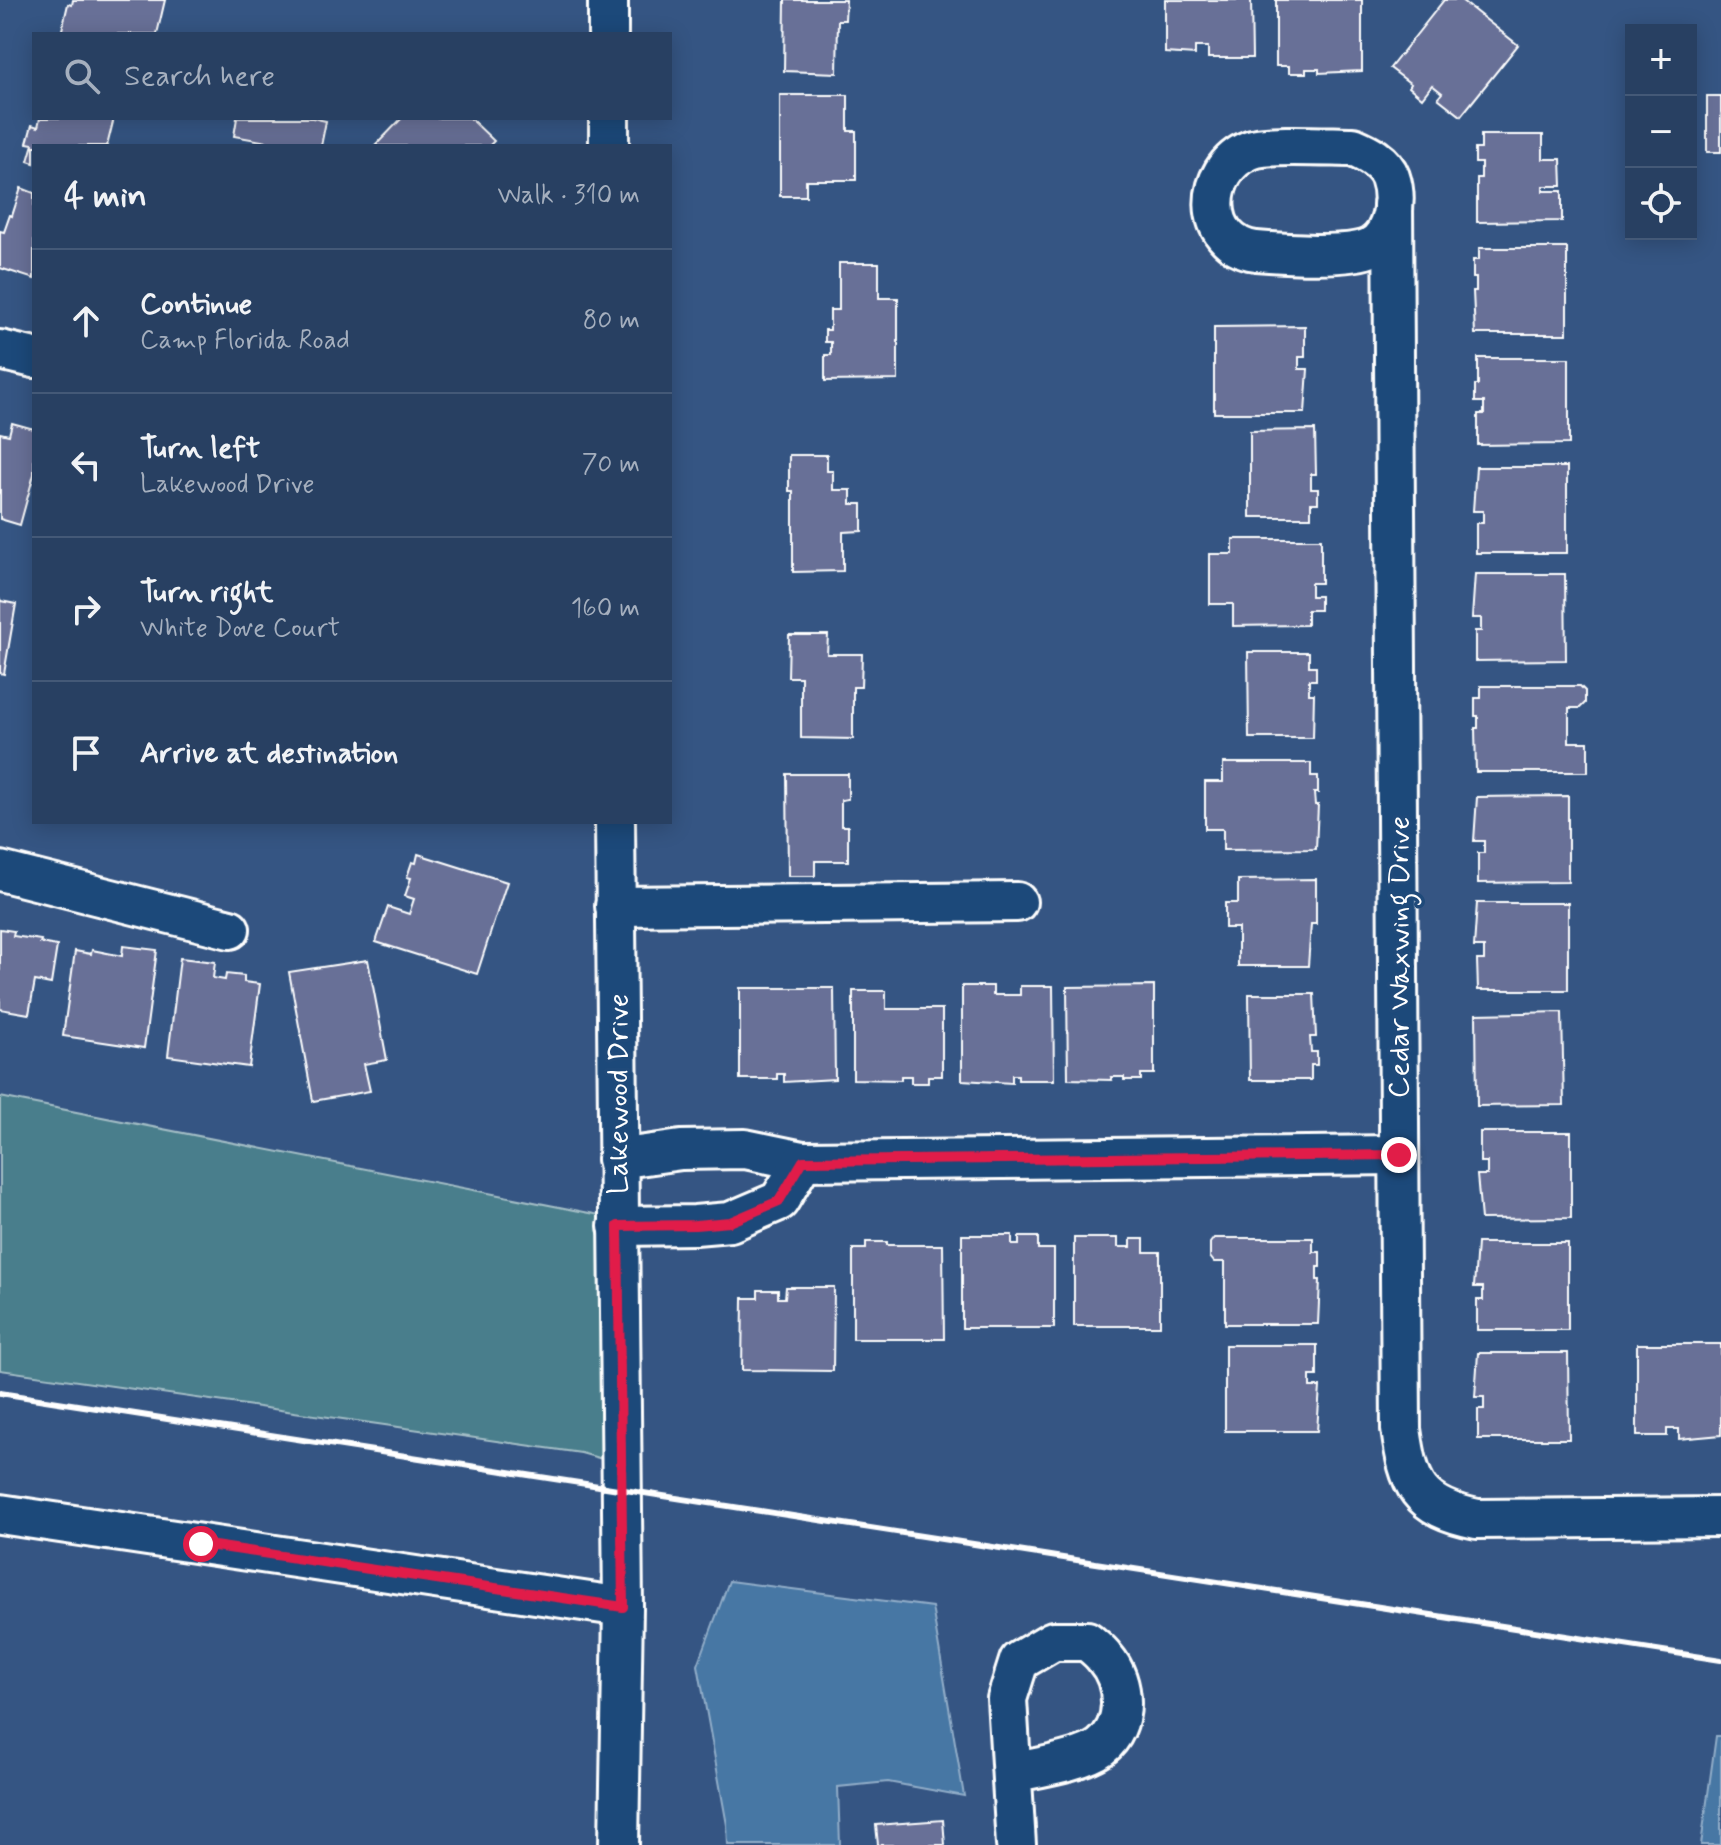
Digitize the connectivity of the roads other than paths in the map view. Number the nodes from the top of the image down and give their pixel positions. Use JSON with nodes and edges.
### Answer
{"nodes":[{"id":1,"x":608,"y":0,"type":"edge"},
{"id":2,"x":608,"y":32,"type":"edge"},
{"id":3,"x":609,"y":120,"type":"edge"},
{"id":4,"x":609,"y":144,"type":"edge"},
{"id":5,"x":1393,"y":205,"type":"junction"},
{"id":6,"x":0,"y":350,"type":"edge"},
{"id":7,"x":32,"y":358,"type":"edge"},
{"id":8,"x":615,"y":824,"type":"edge"},
{"id":9,"x":0,"y":871,"type":"edge"},
{"id":10,"x":1017,"y":902,"type":"dead end"},
{"id":11,"x":615,"y":906,"type":"junction"},
{"id":12,"x":230,"y":929,"type":"dead end"},
{"id":13,"x":1399,"y":1155,"type":"junction"},
{"id":14,"x":617,"y":1159,"type":"junction"},
{"id":15,"x":803,"y":1161,"type":"junction"},
{"id":16,"x":618,"y":1226,"type":"junction"},
{"id":17,"x":0,"y":1514,"type":"edge"},
{"id":18,"x":1721,"y":1517,"type":"edge"},
{"id":19,"x":623,"y":1607,"type":"junction"},
{"id":20,"x":1012,"y":1773,"type":"dead end"},
{"id":21,"x":619,"y":1845,"type":"edge"},
{"id":22,"x":1016,"y":1845,"type":"edge"}],
"edges":[{"from":1,"to":2,"type":"street"},
{"from":3,"to":4,"type":"street"},
{"from":5,"to":5,"type":"street"},
{"from":5,"to":13,"type":"street","name":"Cedar Waxwing Drive"},
{"from":6,"to":7,"type":"street"},
{"from":8,"to":11,"type":"street","name":"Lakewood Drive"},
{"from":9,"to":12,"type":"street"},
{"from":10,"to":11,"type":"street"},
{"from":11,"to":14,"type":"street","name":"Lakewood Drive"},
{"from":13,"to":15,"type":"street"},
{"from":13,"to":18,"type":"street","name":"Cedar Waxwing Drive"},
{"from":14,"to":15,"type":"street"},
{"from":14,"to":16,"type":"street","name":"Lakewood Drive"},
{"from":15,"to":16,"type":"street"},
{"from":16,"to":19,"type":"street","name":"Lakewood Drive"},
{"from":17,"to":19,"type":"street"},
{"from":19,"to":21,"type":"street","name":"Lakewood Drive"},
{"from":20,"to":22,"type":"street"}]}
